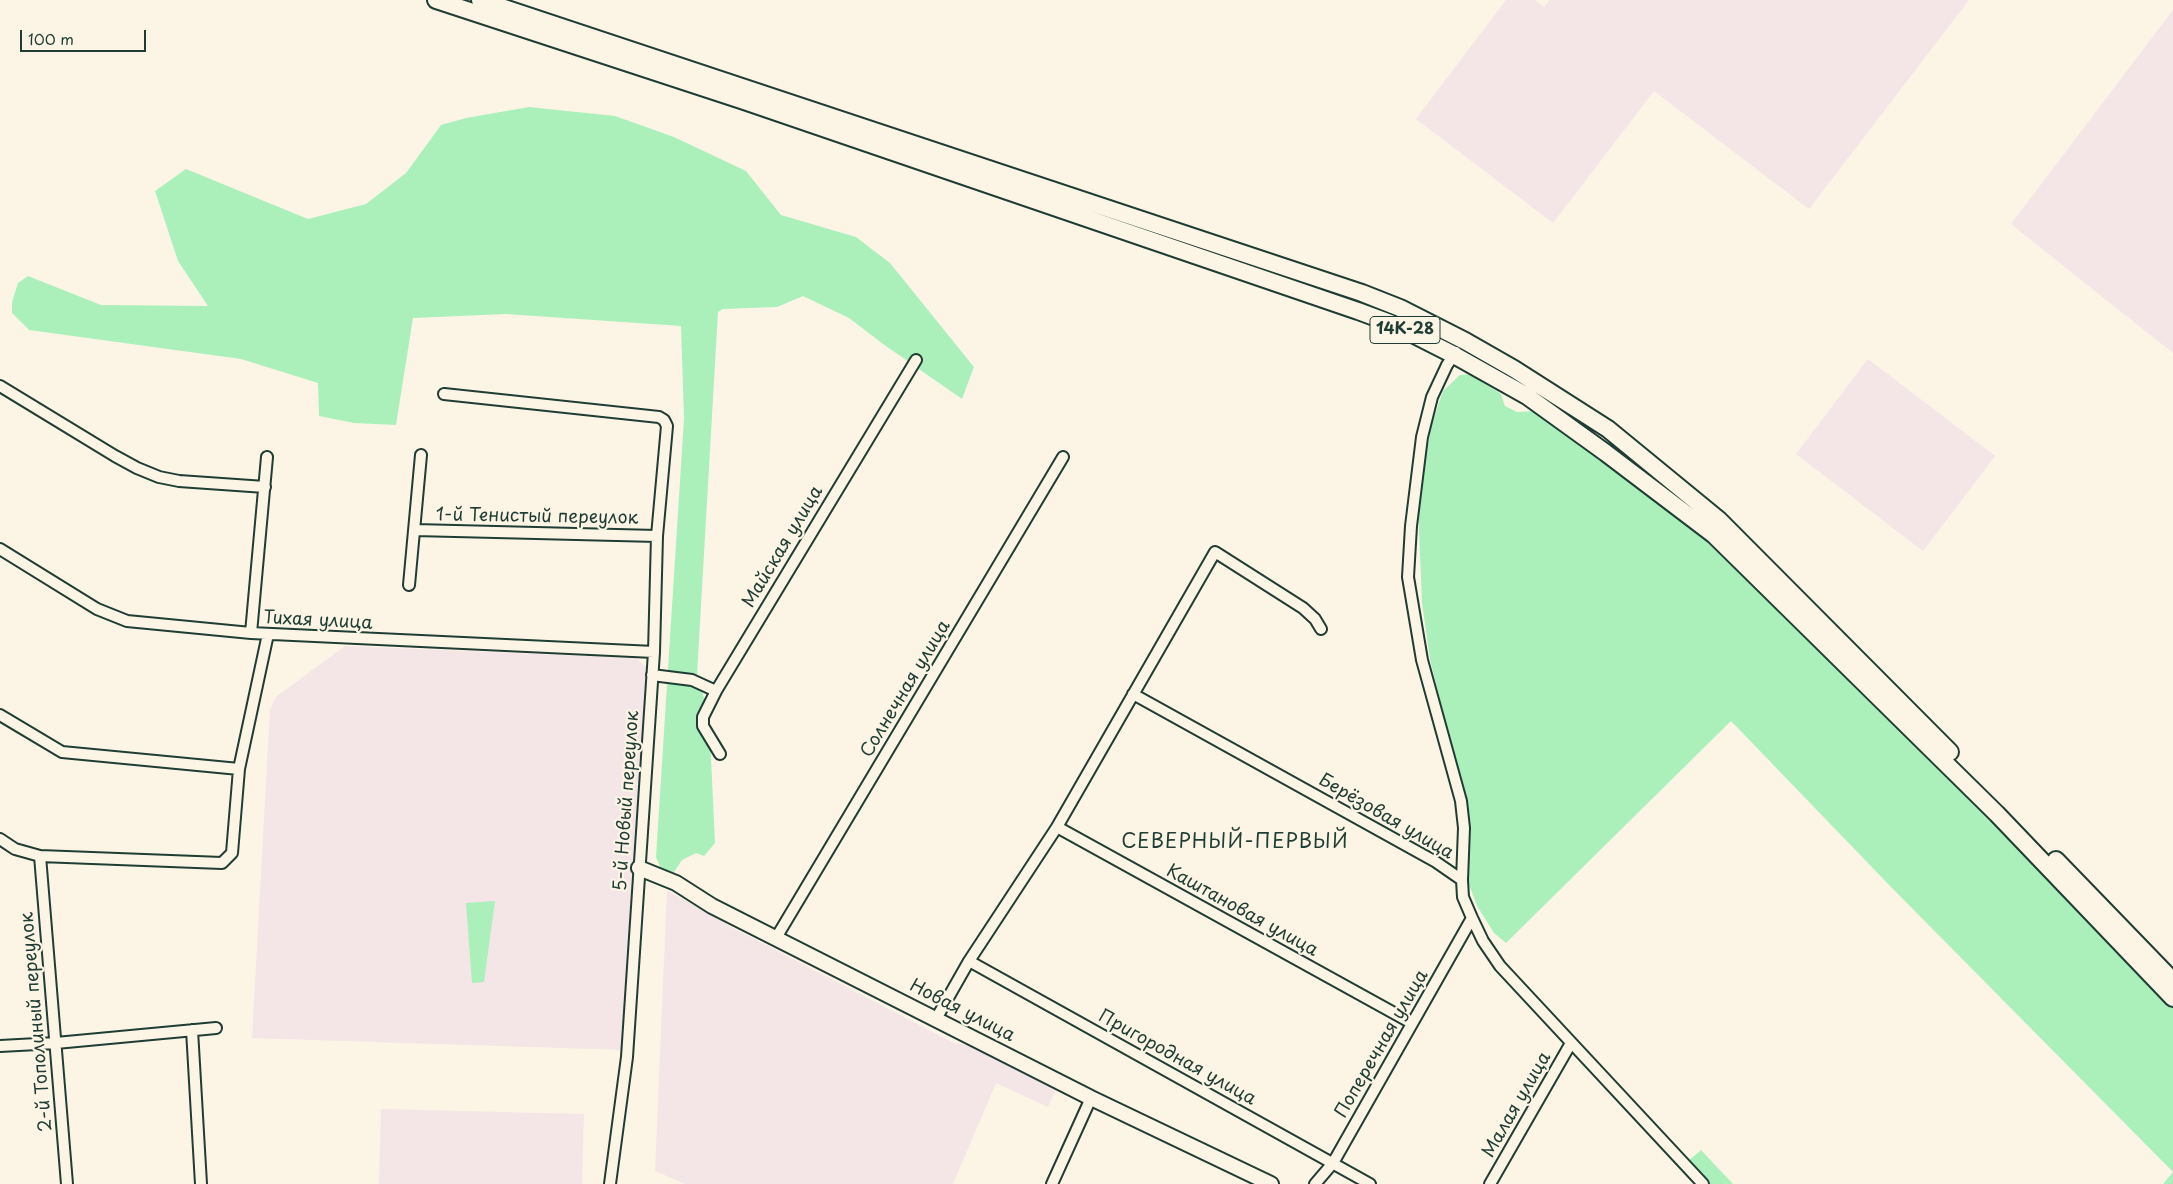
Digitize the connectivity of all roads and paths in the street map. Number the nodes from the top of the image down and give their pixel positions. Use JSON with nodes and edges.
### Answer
{"nodes":[{"id":1,"x":436,"y":0,"type":"edge"},
{"id":2,"x":480,"y":0,"type":"edge"},
{"id":3,"x":1465,"y":341,"type":"junction"},
{"id":4,"x":1454,"y":355,"type":"junction"},
{"id":5,"x":916,"y":360,"type":"dead end"},
{"id":6,"x":0,"y":386,"type":"edge"},
{"id":7,"x":444,"y":394,"type":"dead end"},
{"id":8,"x":421,"y":455,"type":"dead end"},
{"id":9,"x":267,"y":456,"type":"dead end"},
{"id":10,"x":1063,"y":458,"type":"dead end"},
{"id":11,"x":264,"y":487,"type":"junction"},
{"id":12,"x":415,"y":530,"type":"junction"},
{"id":13,"x":658,"y":536,"type":"junction"},
{"id":14,"x":0,"y":549,"type":"edge"},
{"id":15,"x":409,"y":585,"type":"dead end"},
{"id":16,"x":1321,"y":629,"type":"dead end"},
{"id":17,"x":251,"y":633,"type":"junction"},
{"id":18,"x":268,"y":634,"type":"junction"},
{"id":19,"x":654,"y":652,"type":"junction"},
{"id":20,"x":652,"y":675,"type":"junction"},
{"id":21,"x":716,"y":691,"type":"junction"},
{"id":22,"x":1133,"y":694,"type":"junction"},
{"id":23,"x":0,"y":715,"type":"edge"},
{"id":24,"x":720,"y":754,"type":"dead end"},
{"id":25,"x":238,"y":769,"type":"junction"},
{"id":26,"x":1057,"y":827,"type":"junction"},
{"id":27,"x":0,"y":839,"type":"edge"},
{"id":28,"x":40,"y":856,"type":"junction"},
{"id":29,"x":639,"y":868,"type":"junction"},
{"id":30,"x":1462,"y":880,"type":"junction"},
{"id":31,"x":1472,"y":918,"type":"junction"},
{"id":32,"x":776,"y":938,"type":"junction"},
{"id":33,"x":969,"y":960,"type":"junction"},
{"id":34,"x":2173,"y":981,"type":"edge"},
{"id":35,"x":2173,"y":998,"type":"edge"},
{"id":36,"x":936,"y":1018,"type":"junction"},
{"id":37,"x":1412,"y":1024,"type":"junction"},
{"id":38,"x":216,"y":1028,"type":"dead end"},
{"id":39,"x":192,"y":1030,"type":"junction"},
{"id":40,"x":56,"y":1043,"type":"junction"},
{"id":41,"x":1571,"y":1043,"type":"junction"},
{"id":42,"x":0,"y":1046,"type":"edge"},
{"id":43,"x":1091,"y":1098,"type":"junction"},
{"id":44,"x":1333,"y":1163,"type":"junction"},
{"id":45,"x":66,"y":1184,"type":"edge"},
{"id":46,"x":202,"y":1184,"type":"edge"},
{"id":47,"x":610,"y":1184,"type":"edge"},
{"id":48,"x":1052,"y":1184,"type":"edge"},
{"id":49,"x":1271,"y":1184,"type":"edge"},
{"id":50,"x":1315,"y":1184,"type":"edge"},
{"id":51,"x":1370,"y":1184,"type":"edge"},
{"id":52,"x":1490,"y":1184,"type":"edge"},
{"id":53,"x":1703,"y":1184,"type":"edge"}],
"edges":[{"from":1,"to":4,"type":"main road","number":"14К-28"},
{"from":2,"to":3,"type":"main road","number":"14К-28"},
{"from":3,"to":4,"type":"street"},
{"from":3,"to":34,"type":"main road","number":"14К-28"},
{"from":4,"to":30,"type":"street"},
{"from":4,"to":35,"type":"main road","number":"14К-28"},
{"from":5,"to":21,"type":"street","name":"Майская улица"},
{"from":6,"to":11,"type":"street"},
{"from":7,"to":13,"type":"street","name":"5-й Новый переулок"},
{"from":8,"to":12,"type":"street"},
{"from":9,"to":11,"type":"street"},
{"from":10,"to":32,"type":"street","name":"Солнечная улица"},
{"from":11,"to":17,"type":"street"},
{"from":12,"to":13,"type":"street","name":"1-й Тенистый переулок"},
{"from":12,"to":15,"type":"street"},
{"from":13,"to":19,"type":"street","name":"5-й Новый переулок"},
{"from":14,"to":17,"type":"street","name":"Тихая улица"},
{"from":16,"to":22,"type":"street"},
{"from":17,"to":18,"type":"street","name":"Тихая улица"},
{"from":18,"to":19,"type":"street","name":"Тихая улица"},
{"from":18,"to":25,"type":"street"},
{"from":19,"to":20,"type":"street","name":"5-й Новый переулок"},
{"from":20,"to":21,"type":"street"},
{"from":20,"to":29,"type":"street","name":"5-й Новый переулок"},
{"from":21,"to":24,"type":"street","name":"Майская улица"},
{"from":22,"to":26,"type":"street"},
{"from":22,"to":30,"type":"street","name":"Берёзовая улица"},
{"from":23,"to":25,"type":"street"},
{"from":25,"to":28,"type":"street"},
{"from":26,"to":33,"type":"street"},
{"from":26,"to":37,"type":"street","name":"Каштановая улица"},
{"from":27,"to":28,"type":"street"},
{"from":28,"to":40,"type":"street","name":"2-й Тополиный переулок"},
{"from":29,"to":32,"type":"street","name":"Новая улица"},
{"from":29,"to":47,"type":"street","name":"5-й Новый переулок"},
{"from":30,"to":31,"type":"street","name":"Берёзовая улица"},
{"from":31,"to":37,"type":"street","name":"Поперечная улица"},
{"from":31,"to":41,"type":"street","name":"Берёзовая улица"},
{"from":32,"to":36,"type":"street","name":"Новая улица"},
{"from":33,"to":36,"type":"street"},
{"from":33,"to":44,"type":"street","name":"Пригородная улица"},
{"from":36,"to":43,"type":"street","name":"Новая улица"},
{"from":37,"to":44,"type":"street","name":"Поперечная улица"},
{"from":38,"to":39,"type":"street"},
{"from":39,"to":40,"type":"street"},
{"from":39,"to":46,"type":"street"},
{"from":40,"to":42,"type":"street"},
{"from":40,"to":45,"type":"street","name":"2-й Тополиный переулок"},
{"from":41,"to":52,"type":"street","name":"Малая улица"},
{"from":41,"to":53,"type":"street","name":"Берёзовая улица"},
{"from":43,"to":48,"type":"street"},
{"from":43,"to":49,"type":"street","name":"Новая улица"},
{"from":44,"to":50,"type":"street","name":"Поперечная улица"},
{"from":44,"to":51,"type":"street","name":"Пригородная улица"}]}
